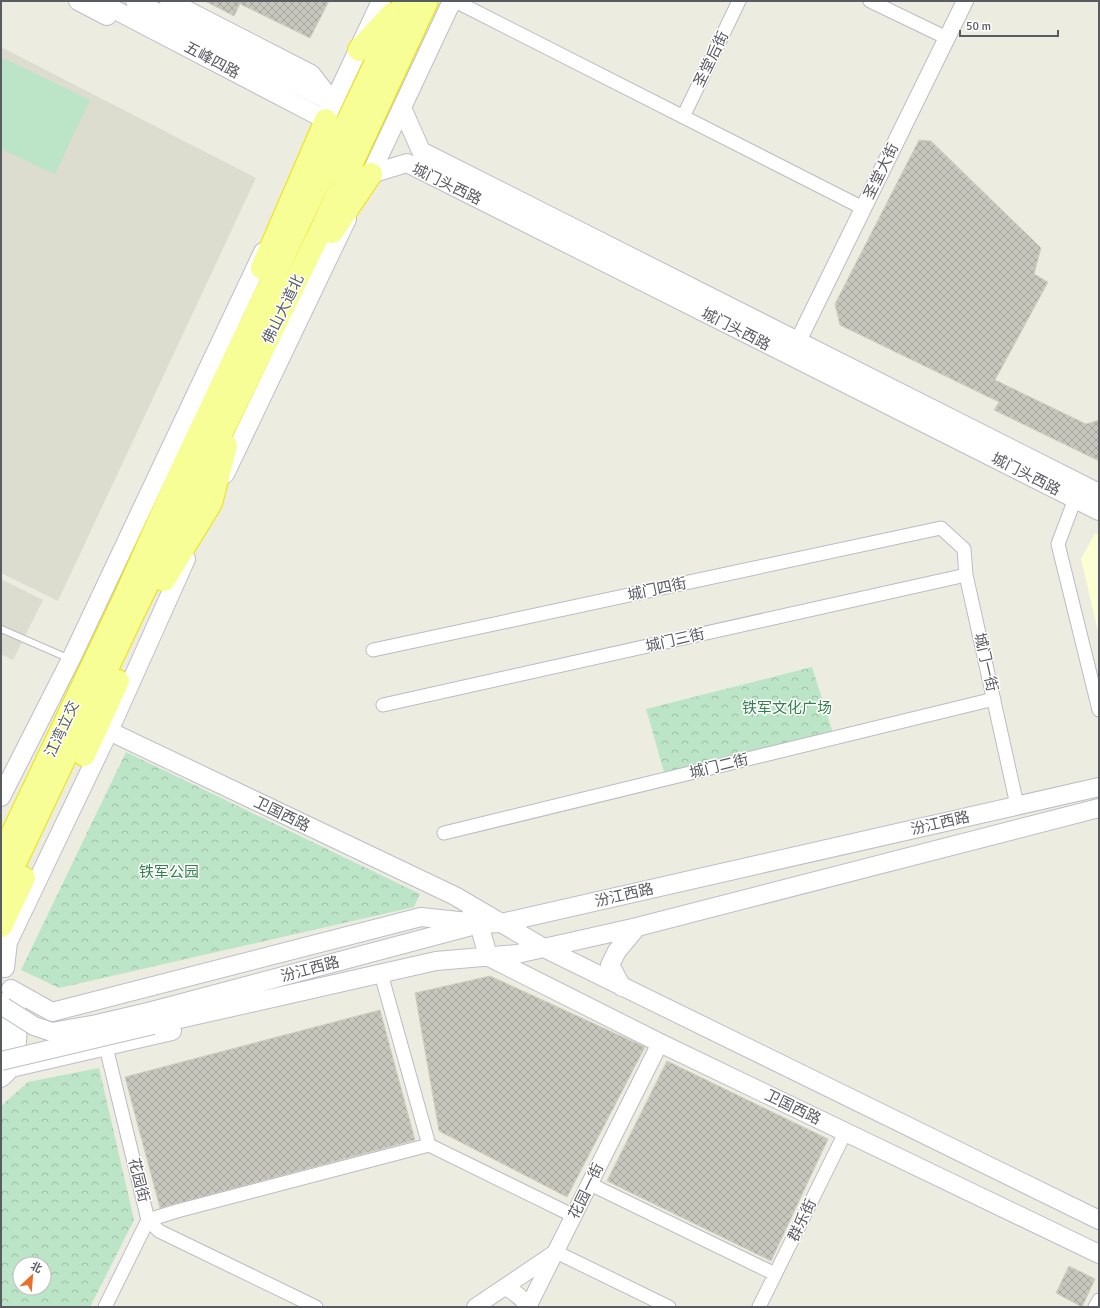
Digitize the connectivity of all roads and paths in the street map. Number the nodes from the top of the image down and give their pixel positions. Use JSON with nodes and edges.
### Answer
{"nodes":[{"id":1,"x":78,"y":1,"type":"edge"},
{"id":2,"x":98,"y":1,"type":"edge"},
{"id":3,"x":134,"y":1,"type":"edge"},
{"id":4,"x":169,"y":1,"type":"edge"},
{"id":5,"x":382,"y":1,"type":"edge"},
{"id":6,"x":404,"y":1,"type":"edge"},
{"id":7,"x":427,"y":1,"type":"edge"},
{"id":8,"x":453,"y":1,"type":"edge"},
{"id":9,"x":739,"y":1,"type":"edge"},
{"id":10,"x":870,"y":1,"type":"edge"},
{"id":11,"x":965,"y":1,"type":"edge"},
{"id":12,"x":168,"y":38,"type":"junction"},
{"id":13,"x":947,"y":38,"type":"junction"},
{"id":14,"x":359,"y":50,"type":"junction"},
{"id":15,"x":402,"y":108,"type":"junction"},
{"id":16,"x":329,"y":111,"type":"junction"},
{"id":17,"x":683,"y":116,"type":"junction"},
{"id":18,"x":371,"y":174,"type":"junction"},
{"id":19,"x":863,"y":208,"type":"junction"},
{"id":20,"x":289,"y":296,"type":"junction"},
{"id":21,"x":798,"y":341,"type":"junction"},
{"id":22,"x":239,"y":399,"type":"junction"},
{"id":23,"x":1099,"y":493,"type":"edge"},
{"id":24,"x":1075,"y":499,"type":"junction"},
{"id":25,"x":211,"y":504,"type":"junction"},
{"id":26,"x":1099,"y":511,"type":"edge"},
{"id":27,"x":941,"y":528,"type":"joint"},
{"id":28,"x":966,"y":575,"type":"junction"},
{"id":29,"x":128,"y":608,"type":"junction"},
{"id":30,"x":1,"y":629,"type":"edge"},
{"id":31,"x":373,"y":650,"type":"dead end"},
{"id":32,"x":71,"y":660,"type":"junction"},
{"id":33,"x":994,"y":699,"type":"junction"},
{"id":34,"x":383,"y":705,"type":"dead end"},
{"id":35,"x":1099,"y":710,"type":"edge"},
{"id":36,"x":106,"y":722,"type":"junction"},
{"id":37,"x":1099,"y":787,"type":"edge"},
{"id":38,"x":1,"y":797,"type":"edge"},
{"id":39,"x":1017,"y":805,"type":"junction"},
{"id":40,"x":1099,"y":808,"type":"edge"},
{"id":41,"x":1,"y":825,"type":"edge"},
{"id":42,"x":444,"y":832,"type":"dead end"},
{"id":43,"x":1,"y":857,"type":"edge"},
{"id":44,"x":1,"y":893,"type":"edge"},
{"id":45,"x":455,"y":896,"type":"junction"},
{"id":46,"x":501,"y":923,"type":"junction"},
{"id":47,"x":479,"y":924,"type":"junction"},
{"id":48,"x":637,"y":927,"type":"junction"},
{"id":49,"x":4,"y":932,"type":"edge"},
{"id":50,"x":544,"y":948,"type":"junction"},
{"id":51,"x":488,"y":956,"type":"junction"},
{"id":52,"x":261,"y":959,"type":"junction"},
{"id":53,"x":3,"y":967,"type":"edge"},
{"id":54,"x":512,"y":968,"type":"junction"},
{"id":55,"x":290,"y":974,"type":"junction"},
{"id":56,"x":388,"y":976,"type":"junction"},
{"id":57,"x":241,"y":987,"type":"junction"},
{"id":58,"x":622,"y":987,"type":"junction"},
{"id":59,"x":6,"y":1000,"type":"edge"},
{"id":60,"x":153,"y":1018,"type":"junction"},
{"id":61,"x":660,"y":1043,"type":"junction"},
{"id":62,"x":106,"y":1047,"type":"junction"},
{"id":63,"x":4,"y":1065,"type":"edge"},
{"id":64,"x":845,"y":1133,"type":"junction"},
{"id":65,"x":429,"y":1145,"type":"junction"},
{"id":66,"x":590,"y":1184,"type":"junction"},
{"id":67,"x":574,"y":1216,"type":"junction"},
{"id":68,"x":148,"y":1220,"type":"junction"},
{"id":69,"x":1099,"y":1220,"type":"edge"},
{"id":70,"x":556,"y":1252,"type":"junction"},
{"id":71,"x":1099,"y":1254,"type":"edge"},
{"id":72,"x":775,"y":1274,"type":"junction"},
{"id":73,"x":505,"y":1287,"type":"junction"},
{"id":74,"x":1099,"y":1300,"type":"edge"},
{"id":75,"x":105,"y":1307,"type":"edge"},
{"id":76,"x":316,"y":1307,"type":"edge"},
{"id":77,"x":475,"y":1307,"type":"edge"},
{"id":78,"x":528,"y":1307,"type":"edge"},
{"id":79,"x":669,"y":1307,"type":"edge"},
{"id":80,"x":759,"y":1307,"type":"edge"},
{"id":81,"x":1095,"y":1307,"type":"edge"}],
"edges":[{"from":1,"to":12,"type":"main road"},
{"from":2,"to":12,"type":"main road","name":"五峰四路"},
{"from":3,"to":16,"type":"main road","name":"五峰四路"},
{"from":4,"to":16,"type":"main road"},
{"from":5,"to":14,"type":"main road"},
{"from":6,"to":14,"type":"highway"},
{"from":6,"to":29,"type":"highway","name":"佛山大道北"},
{"from":7,"to":20,"type":"highway","name":"佛山大道北"},
{"from":8,"to":15,"type":"main road"},
{"from":8,"to":17,"type":"street"},
{"from":9,"to":17,"type":"street","name":"圣堂后街"},
{"from":10,"to":13,"type":"street"},
{"from":11,"to":13,"type":"street","name":"圣堂大街"},
{"from":12,"to":16,"type":"main road","name":"五峰四路"},
{"from":13,"to":19,"type":"street","name":"圣堂大街"},
{"from":14,"to":16,"type":"main road"},
{"from":15,"to":18,"type":"main road"},
{"from":15,"to":21,"type":"main road","name":"城门头西路"},
{"from":16,"to":32,"type":"main road"},
{"from":16,"to":41,"type":"highway"},
{"from":17,"to":19,"type":"street"},
{"from":18,"to":20,"type":"highway"},
{"from":18,"to":24,"type":"main road","name":"城门头西路"},
{"from":18,"to":25,"type":"main road"},
{"from":19,"to":21,"type":"street","name":"圣堂大街"},
{"from":20,"to":22,"type":"highway","name":"佛山大道北"},
{"from":21,"to":23,"type":"main road","name":"城门头西路"},
{"from":22,"to":25,"type":"highway"},
{"from":22,"to":29,"type":"highway","name":"佛山大道北"},
{"from":24,"to":26,"type":"main road","name":"城门头西路"},
{"from":24,"to":35,"type":"street"},
{"from":25,"to":36,"type":"highway"},
{"from":27,"to":28,"type":"street","name":"城门一街"},
{"from":27,"to":31,"type":"street","name":"城门四街"},
{"from":28,"to":33,"type":"street","name":"城门一街"},
{"from":28,"to":34,"type":"street","name":"城门三街"},
{"from":29,"to":43,"type":"highway","name":"江湾立交"},
{"from":29,"to":44,"type":"highway"},
{"from":30,"to":32,"type":"lane"},
{"from":32,"to":38,"type":"main road"},
{"from":33,"to":39,"type":"street","name":"城门一街"},
{"from":33,"to":42,"type":"street","name":"城门二街"},
{"from":36,"to":45,"type":"main road","name":"卫国西路"},
{"from":36,"to":49,"type":"highway"},
{"from":37,"to":39,"type":"main road","name":"汾江西路"},
{"from":39,"to":46,"type":"main road","name":"汾江西路"},
{"from":40,"to":48,"type":"main road","name":"汾江西路"},
{"from":45,"to":46,"type":"main road","name":"卫国西路"},
{"from":45,"to":47,"type":"main road"},
{"from":46,"to":47,"type":"main road","name":"汾江西路"},
{"from":46,"to":50,"type":"main road"},
{"from":47,"to":51,"type":"main road"},
{"from":47,"to":52,"type":"main road"},
{"from":47,"to":55,"type":"main road","name":"汾江西路"},
{"from":48,"to":50,"type":"main road","name":"汾江西路"},
{"from":48,"to":58,"type":"main road"},
{"from":49,"to":53,"type":"main road"},
{"from":50,"to":51,"type":"main road","name":"汾江西路"},
{"from":50,"to":58,"type":"main road"},
{"from":51,"to":54,"type":"main road","name":"卫国西路"},
{"from":51,"to":56,"type":"main road","name":"汾江西路"},
{"from":52,"to":55,"type":"main road"},
{"from":52,"to":57,"type":"main road"},
{"from":52,"to":59,"type":"main road"},
{"from":53,"to":59,"type":"main road"},
{"from":54,"to":56,"type":"main road"},
{"from":54,"to":61,"type":"main road","name":"卫国西路"},
{"from":55,"to":57,"type":"main road","name":"汾江西路"},
{"from":56,"to":60,"type":"main road","name":"汾江西路"},
{"from":56,"to":62,"type":"main road"},
{"from":56,"to":65,"type":"street"},
{"from":57,"to":60,"type":"main road","name":"汾江西路"},
{"from":58,"to":69,"type":"main road"},
{"from":59,"to":60,"type":"main road","bridge":true},
{"from":59,"to":63,"type":"main road"},
{"from":60,"to":63,"type":"main road","bridge":true},
{"from":61,"to":64,"type":"main road","name":"卫国西路"},
{"from":61,"to":66,"type":"street","name":"花园一街"},
{"from":62,"to":63,"type":"main road"},
{"from":62,"to":68,"type":"street","name":"花园街"},
{"from":64,"to":71,"type":"main road","name":"卫国西路"},
{"from":64,"to":72,"type":"street","name":"群乐街"},
{"from":65,"to":67,"type":"street"},
{"from":65,"to":68,"type":"street"},
{"from":66,"to":67,"type":"street","name":"花园一街"},
{"from":66,"to":72,"type":"street"},
{"from":67,"to":70,"type":"street","name":"花园一街"},
{"from":68,"to":75,"type":"street","name":"花园街"},
{"from":68,"to":76,"type":"street"},
{"from":70,"to":73,"type":"street","name":"花园一街"},
{"from":70,"to":78,"type":"street"},
{"from":70,"to":79,"type":"street"},
{"from":72,"to":80,"type":"street","name":"群乐街"},
{"from":73,"to":77,"type":"street","name":"花园一街"},
{"from":73,"to":78,"type":"street"},
{"from":74,"to":81,"type":"street"}]}
